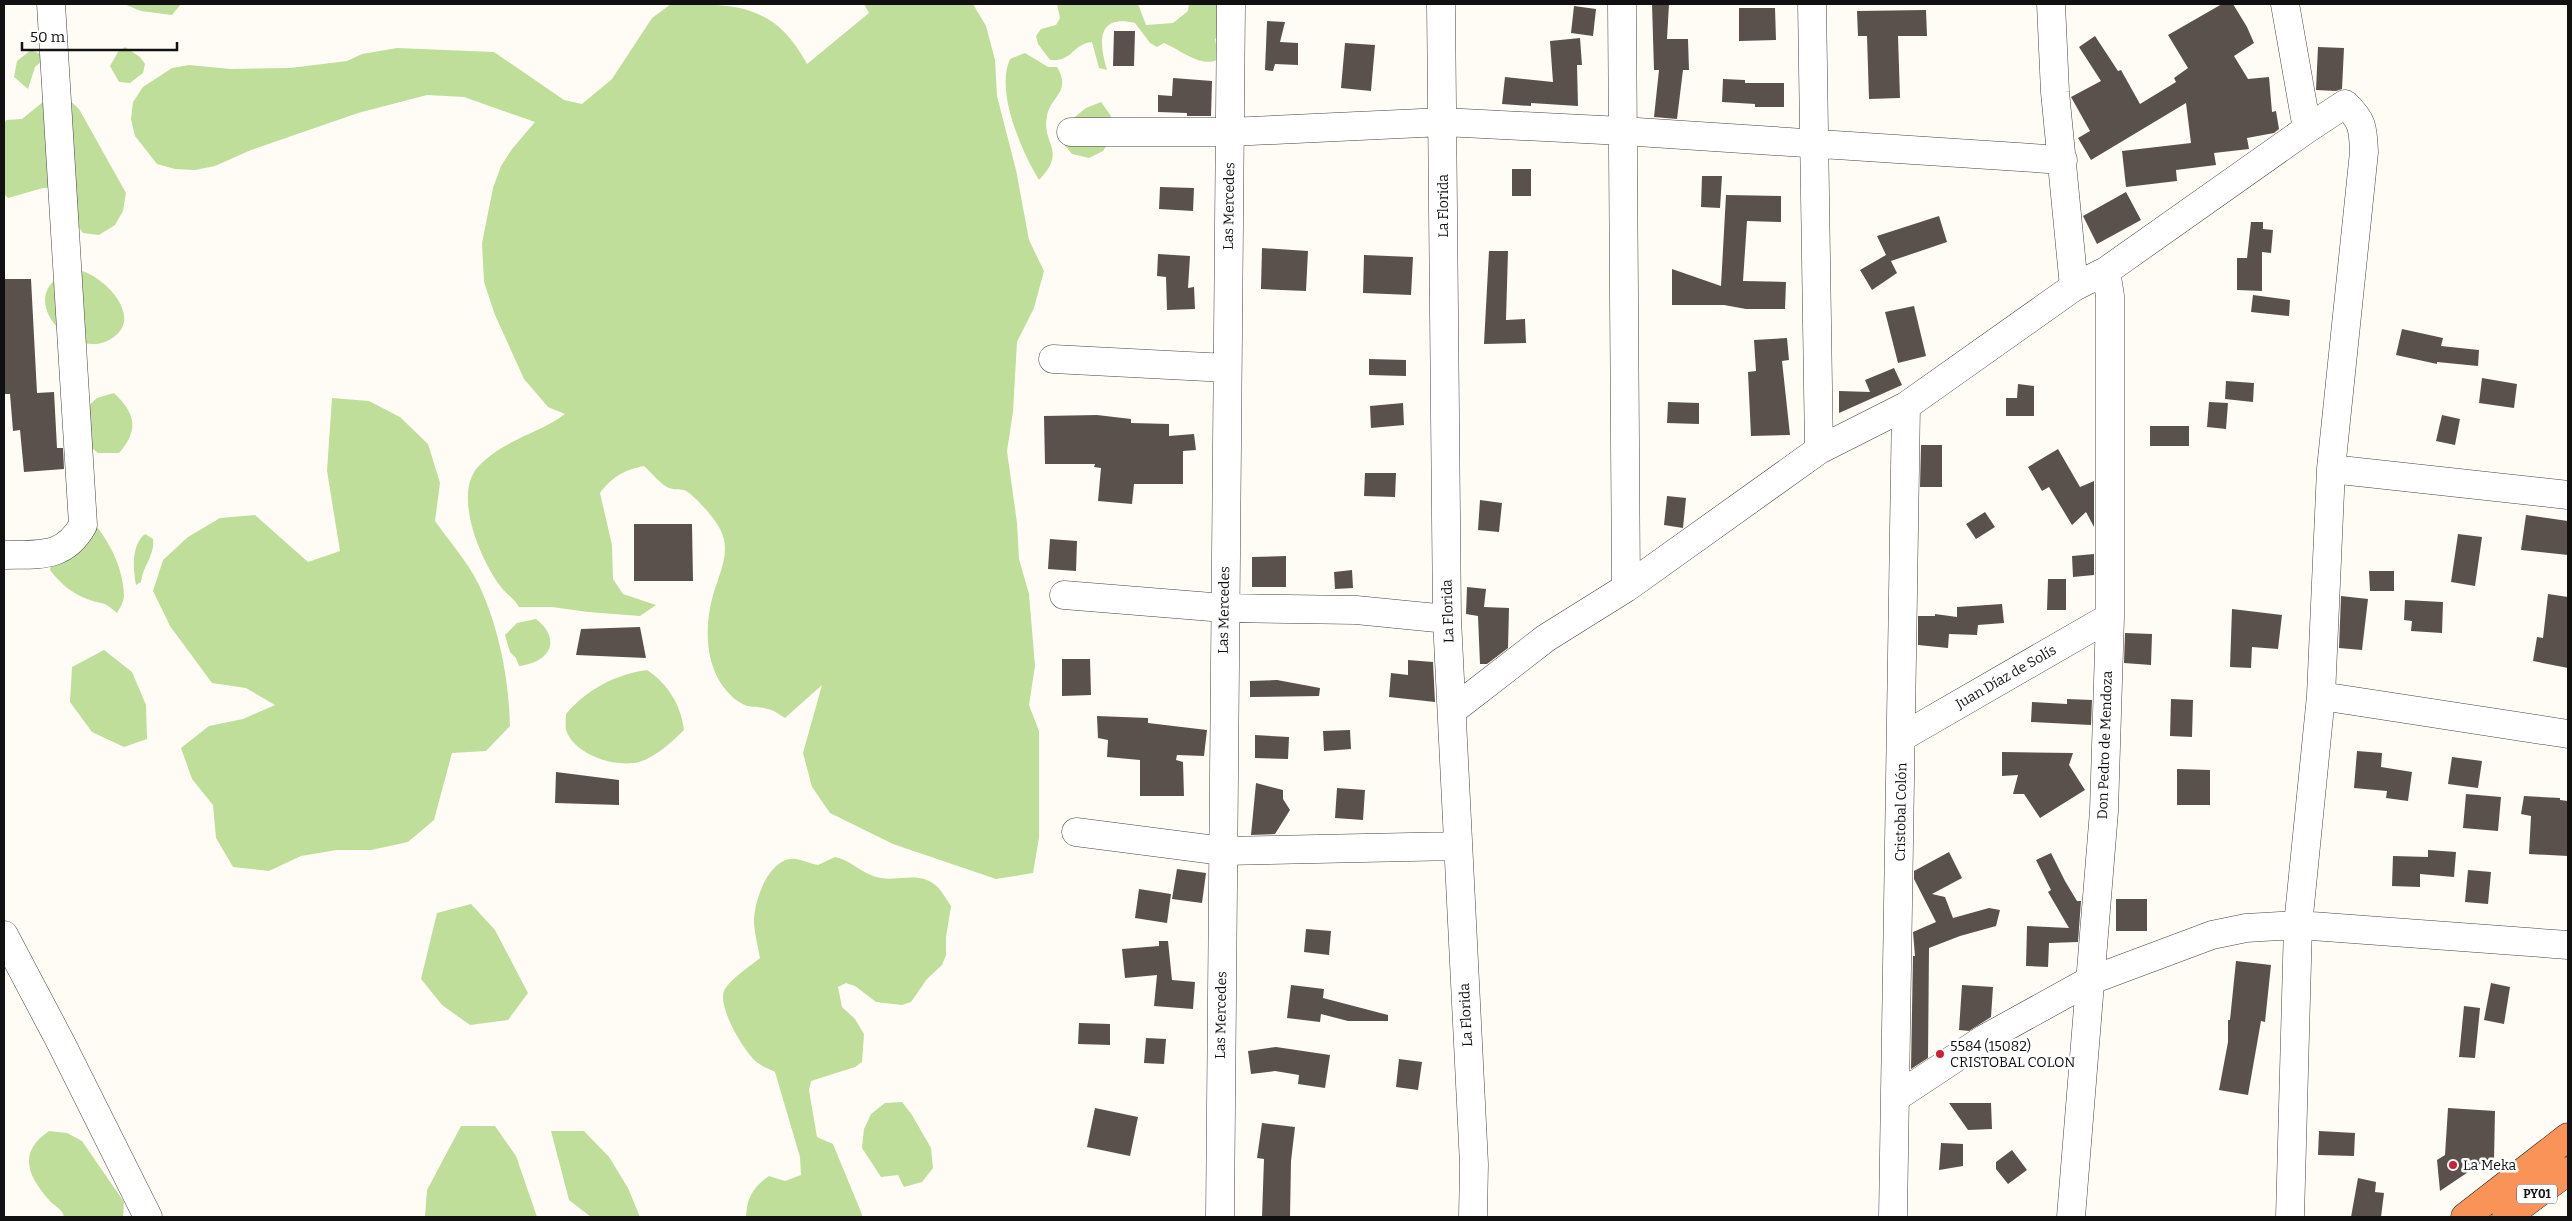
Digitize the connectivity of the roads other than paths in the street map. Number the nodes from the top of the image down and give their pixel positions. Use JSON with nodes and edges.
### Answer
{"nodes":[{"id":1,"x":51,"y":4,"type":"edge"},
{"id":2,"x":1231,"y":4,"type":"edge"},
{"id":3,"x":1440,"y":4,"type":"edge"},
{"id":4,"x":1622,"y":4,"type":"edge"},
{"id":5,"x":1812,"y":4,"type":"edge"},
{"id":6,"x":2051,"y":4,"type":"edge"},
{"id":7,"x":2285,"y":4,"type":"edge"},
{"id":8,"x":1443,"y":122,"type":"junction"},
{"id":9,"x":2307,"y":129,"type":"junction"},
{"id":10,"x":1622,"y":130,"type":"junction"},
{"id":11,"x":1071,"y":132,"type":"dead end"},
{"id":12,"x":1230,"y":132,"type":"junction"},
{"id":13,"x":1814,"y":144,"type":"junction"},
{"id":14,"x":2063,"y":160,"type":"junction"},
{"id":15,"x":2106,"y":271,"type":"junction"},
{"id":16,"x":2074,"y":287,"type":"junction"},
{"id":17,"x":1054,"y":359,"type":"dead end"},
{"id":18,"x":1227,"y":368,"type":"junction"},
{"id":19,"x":1906,"y":406,"type":"junction"},
{"id":20,"x":1820,"y":450,"type":"junction"},
{"id":21,"x":2331,"y":469,"type":"junction"},
{"id":22,"x":2568,"y":495,"type":"edge"},
{"id":23,"x":4,"y":555,"type":"edge"},
{"id":24,"x":1626,"y":588,"type":"junction"},
{"id":25,"x":1064,"y":595,"type":"dead end"},
{"id":26,"x":1224,"y":608,"type":"junction"},
{"id":27,"x":2110,"y":617,"type":"junction"},
{"id":28,"x":1447,"y":619,"type":"junction"},
{"id":29,"x":2322,"y":696,"type":"junction"},
{"id":30,"x":1453,"y":710,"type":"junction"},
{"id":31,"x":2568,"y":734,"type":"edge"},
{"id":32,"x":1902,"y":737,"type":"junction"},
{"id":33,"x":1076,"y":832,"type":"dead end"},
{"id":34,"x":1457,"y":846,"type":"junction"},
{"id":35,"x":1223,"y":852,"type":"junction"},
{"id":36,"x":2298,"y":925,"type":"junction"},
{"id":37,"x":4,"y":935,"type":"edge"},
{"id":38,"x":2568,"y":945,"type":"edge"},
{"id":39,"x":2089,"y":982,"type":"junction"},
{"id":40,"x":1895,"y":1098,"type":"junction"},
{"id":41,"x":2568,"y":1137,"type":"edge"},
{"id":42,"x":2568,"y":1171,"type":"edge"},
{"id":43,"x":148,"y":1217,"type":"edge"},
{"id":44,"x":1220,"y":1217,"type":"edge"},
{"id":45,"x":1473,"y":1217,"type":"edge"},
{"id":46,"x":1893,"y":1217,"type":"edge"},
{"id":47,"x":2072,"y":1217,"type":"edge"},
{"id":48,"x":2290,"y":1217,"type":"edge"},
{"id":49,"x":2465,"y":1217,"type":"edge"},
{"id":50,"x":2506,"y":1217,"type":"edge"}],
"edges":[{"from":1,"to":23,"type":"street"},
{"from":2,"to":12,"type":"street","name":"Las Mercedes"},
{"from":3,"to":8,"type":"street","name":"La Florida"},
{"from":4,"to":10,"type":"street"},
{"from":5,"to":13,"type":"street"},
{"from":6,"to":14,"type":"street"},
{"from":7,"to":9,"type":"street"},
{"from":8,"to":10,"type":"street"},
{"from":8,"to":12,"type":"street"},
{"from":8,"to":28,"type":"street","name":"La Florida"},
{"from":9,"to":15,"type":"street"},
{"from":9,"to":21,"type":"street"},
{"from":10,"to":13,"type":"street"},
{"from":10,"to":24,"type":"street"},
{"from":11,"to":12,"type":"street"},
{"from":12,"to":18,"type":"street","name":"Las Mercedes"},
{"from":13,"to":14,"type":"street"},
{"from":13,"to":20,"type":"street"},
{"from":14,"to":16,"type":"street"},
{"from":15,"to":16,"type":"street"},
{"from":15,"to":27,"type":"street","name":"Don Pedro de Mendoza"},
{"from":16,"to":19,"type":"street"},
{"from":17,"to":18,"type":"street"},
{"from":18,"to":26,"type":"street","name":"Las Mercedes"},
{"from":19,"to":20,"type":"street"},
{"from":19,"to":32,"type":"street","name":"Cristobal Colón"},
{"from":20,"to":24,"type":"street"},
{"from":21,"to":22,"type":"street"},
{"from":21,"to":29,"type":"street"},
{"from":24,"to":30,"type":"street"},
{"from":25,"to":26,"type":"street"},
{"from":26,"to":28,"type":"street"},
{"from":26,"to":35,"type":"street","name":"Las Mercedes"},
{"from":27,"to":32,"type":"street","name":"Juan Díaz de Solís"},
{"from":27,"to":39,"type":"street","name":"Don Pedro de Mendoza"},
{"from":28,"to":30,"type":"street","name":"La Florida"},
{"from":29,"to":31,"type":"street"},
{"from":29,"to":36,"type":"street"},
{"from":30,"to":34,"type":"street","name":"La Florida"},
{"from":32,"to":40,"type":"street","name":"Cristobal Colón"},
{"from":33,"to":35,"type":"street"},
{"from":34,"to":35,"type":"street"},
{"from":34,"to":45,"type":"street","name":"La Florida"},
{"from":35,"to":44,"type":"street","name":"Las Mercedes"},
{"from":36,"to":38,"type":"street"},
{"from":36,"to":39,"type":"street"},
{"from":36,"to":48,"type":"street"},
{"from":37,"to":43,"type":"street"},
{"from":39,"to":40,"type":"street"},
{"from":39,"to":47,"type":"street","name":"Don Pedro de Mendoza"},
{"from":40,"to":46,"type":"street","name":"Cristobal Colón"},
{"from":41,"to":49,"type":"highway","number":"PY01"},
{"from":42,"to":50,"type":"highway","number":"PY01"}]}
